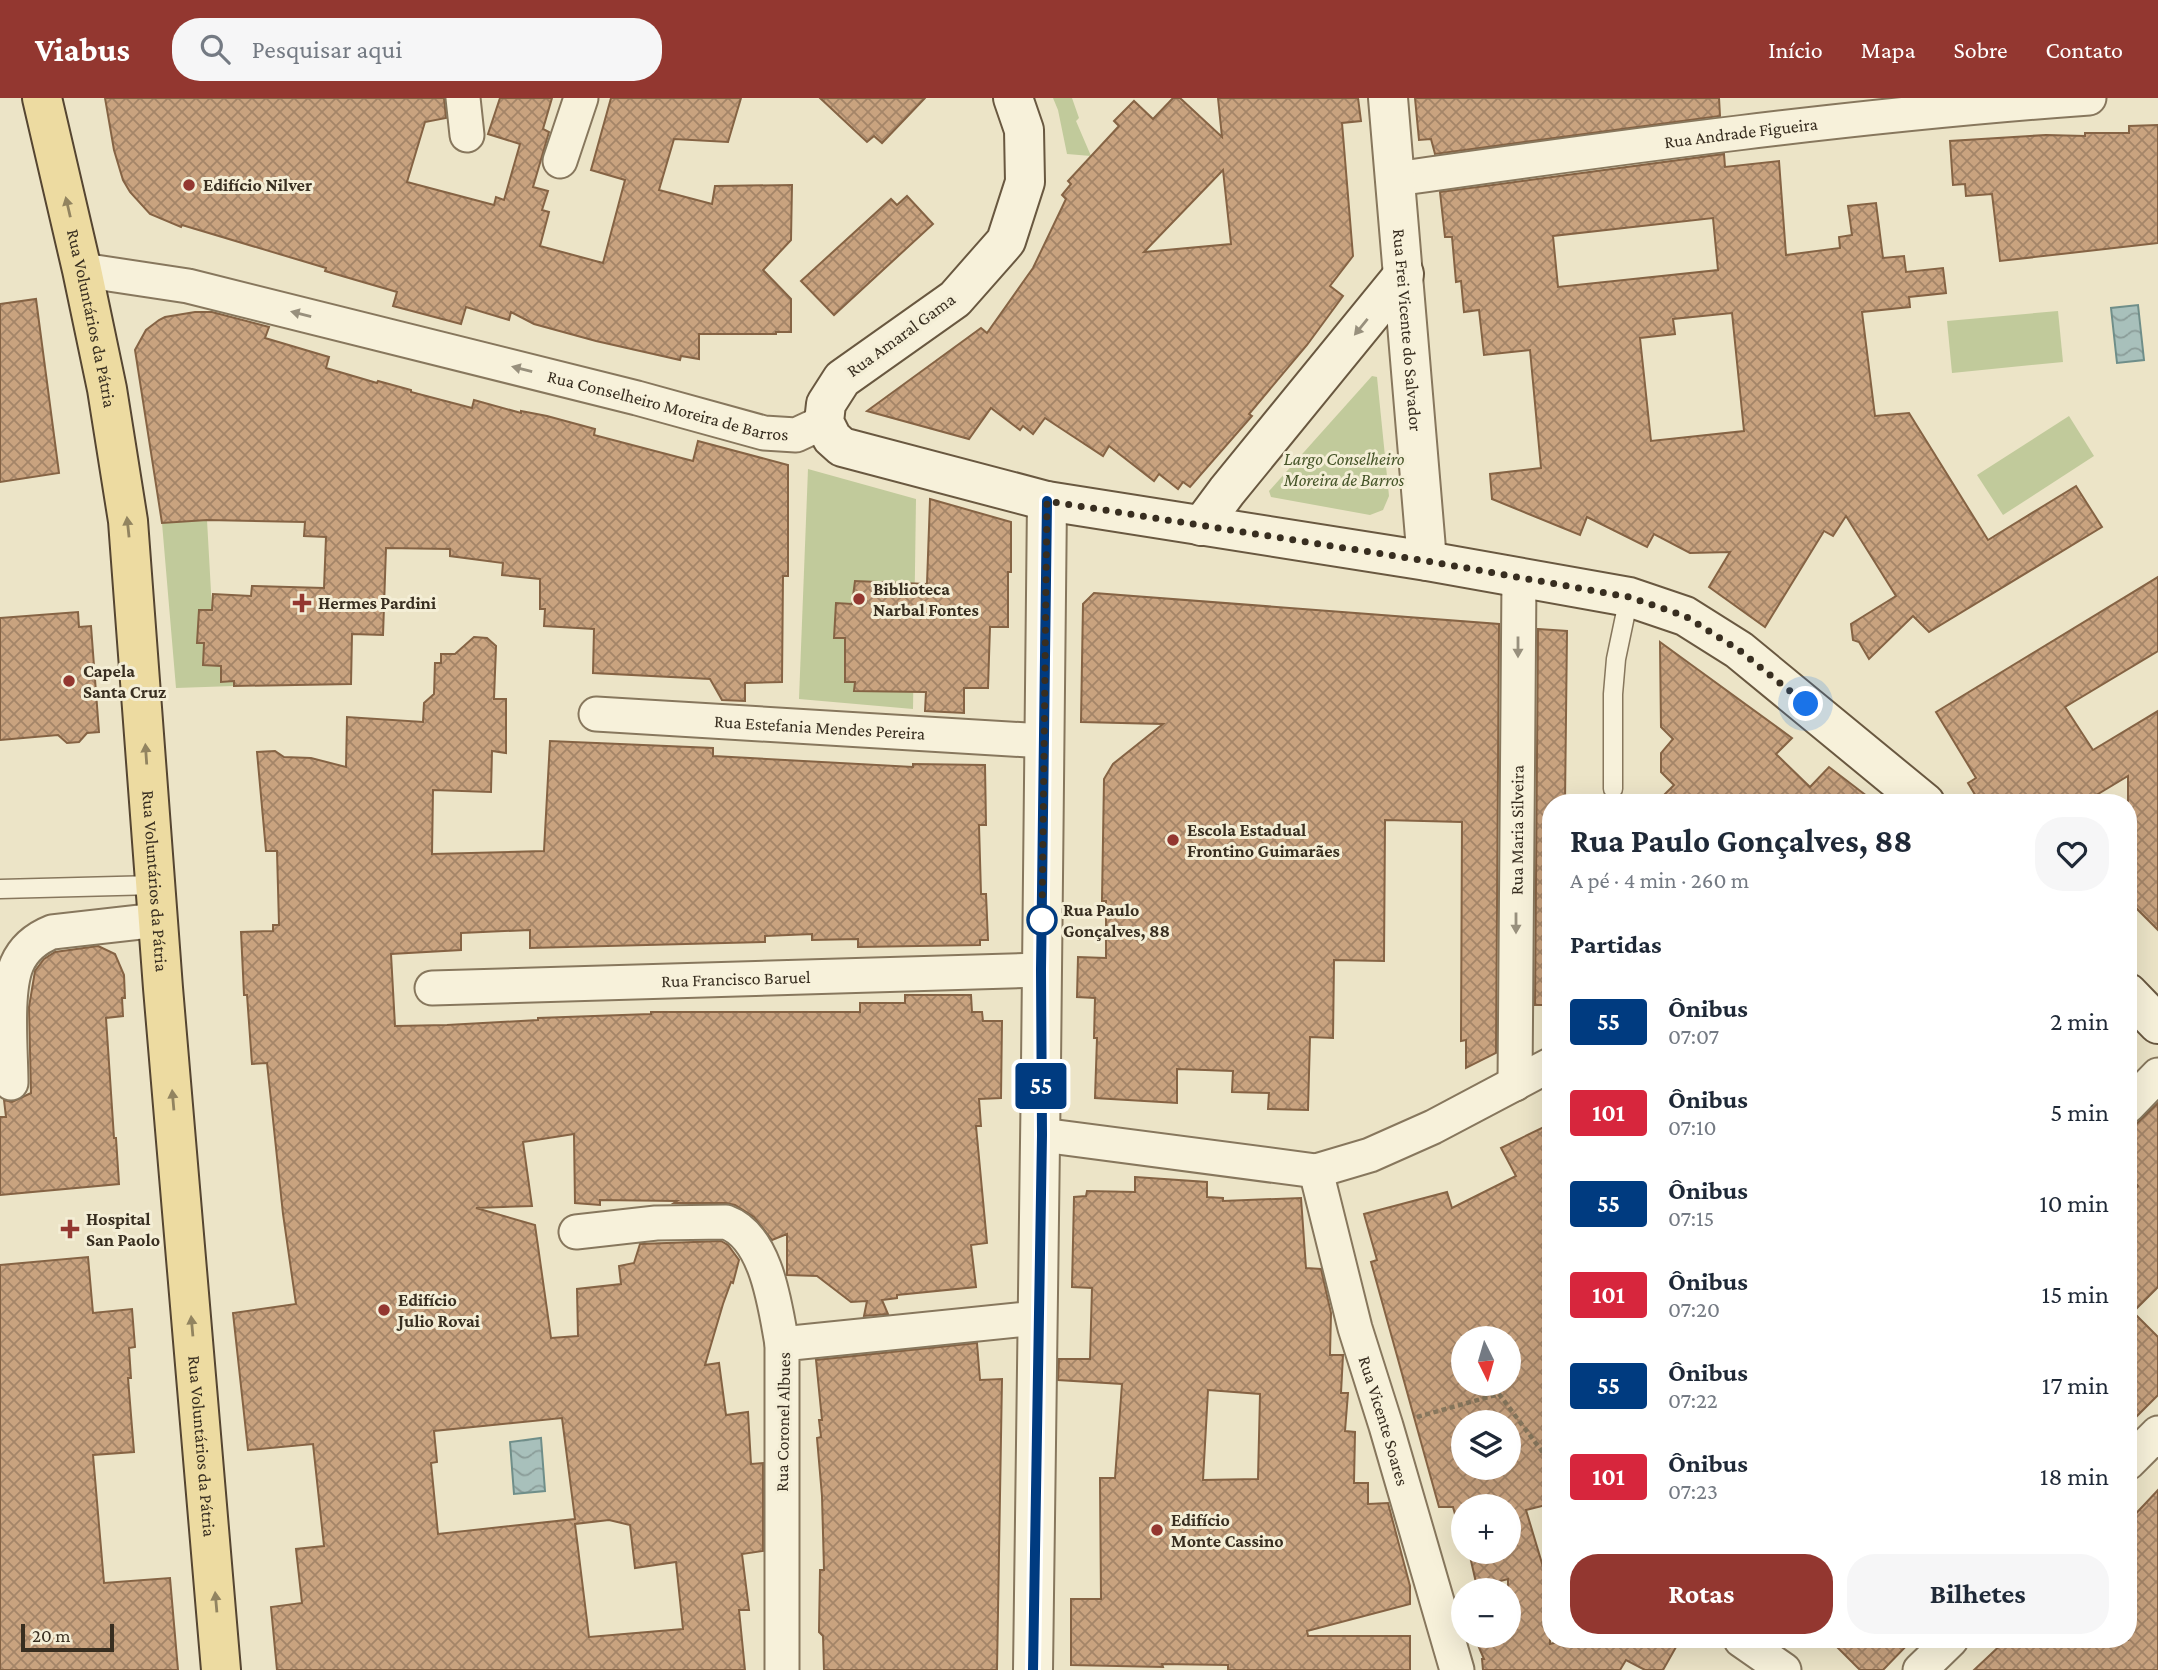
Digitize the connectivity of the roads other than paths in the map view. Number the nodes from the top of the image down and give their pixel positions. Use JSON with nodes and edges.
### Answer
{"nodes":[{"id":1,"x":42,"y":98,"type":"edge"},
{"id":2,"x":463,"y":98,"type":"edge"},
{"id":3,"x":581,"y":98,"type":"edge"},
{"id":4,"x":1013,"y":98,"type":"edge"},
{"id":5,"x":1388,"y":98,"type":"edge"},
{"id":6,"x":2089,"y":98,"type":"edge"},
{"id":7,"x":467,"y":135,"type":"dead end"},
{"id":8,"x":560,"y":161,"type":"dead end"},
{"id":9,"x":1396,"y":179,"type":"junction"},
{"id":10,"x":82,"y":270,"type":"junction"},
{"id":11,"x":1404,"y":274,"type":"junction"},
{"id":12,"x":824,"y":422,"type":"junction"},
{"id":13,"x":1047,"y":501,"type":"junction"},
{"id":14,"x":1201,"y":526,"type":"junction"},
{"id":15,"x":1427,"y":561,"type":"junction"},
{"id":16,"x":1519,"y":578,"type":"junction"},
{"id":17,"x":1629,"y":597,"type":"junction"},
{"id":18,"x":596,"y":714,"type":"dead end"},
{"id":19,"x":1044,"y":741,"type":"junction"},
{"id":20,"x":1613,"y":789,"type":"dead end"},
{"id":21,"x":1914,"y":794,"type":"edge"},
{"id":22,"x":0,"y":889,"type":"edge"},
{"id":23,"x":157,"y":902,"type":"junction"},
{"id":24,"x":1041,"y":970,"type":"junction"},
{"id":25,"x":432,"y":988,"type":"dead end"},
{"id":26,"x":2137,"y":1002,"type":"edge"},
{"id":27,"x":2158,"y":1024,"type":"edge"},
{"id":28,"x":1542,"y":1069,"type":"edge"},
{"id":29,"x":2158,"y":1075,"type":"edge"},
{"id":30,"x":11,"y":1083,"type":"dead end"},
{"id":31,"x":1515,"y":1084,"type":"junction"},
{"id":32,"x":2137,"y":1097,"type":"edge"},
{"id":33,"x":1042,"y":1135,"type":"junction"},
{"id":34,"x":1316,"y":1171,"type":"junction"},
{"id":35,"x":576,"y":1232,"type":"dead end"},
{"id":36,"x":1037,"y":1318,"type":"junction"},
{"id":37,"x":782,"y":1344,"type":"junction"},
{"id":38,"x":2158,"y":1433,"type":"edge"},
{"id":39,"x":2137,"y":1454,"type":"edge"},
{"id":40,"x":1752,"y":1648,"type":"edge"},
{"id":41,"x":1943,"y":1648,"type":"edge"},
{"id":42,"x":222,"y":1670,"type":"edge"},
{"id":43,"x":782,"y":1670,"type":"edge"},
{"id":44,"x":1033,"y":1670,"type":"edge"},
{"id":45,"x":1457,"y":1670,"type":"edge"},
{"id":46,"x":1784,"y":1670,"type":"edge"},
{"id":47,"x":1920,"y":1670,"type":"edge"}],
"edges":[{"from":10,"to":1,"type":"main road","name":"Rua Voluntários da Pátria","one_way":true},
{"from":2,"to":7,"type":"street"},
{"from":3,"to":8,"type":"street"},
{"from":4,"to":12,"type":"main road","name":"Rua Amaral Gama"},
{"from":5,"to":9,"type":"main road","name":"Rua Frei Vicente do Salvador"},
{"from":6,"to":9,"type":"street","name":"Rua Andrade Figueira"},
{"from":9,"to":11,"type":"main road","name":"Rua Frei Vicente do Salvador"},
{"from":12,"to":10,"type":"street","name":"Rua Conselheiro Moreira de Barros","one_way":true},
{"from":23,"to":10,"type":"main road","name":"Rua Voluntários da Pátria","one_way":true},
{"from":11,"to":14,"type":"main road","one_way":true},
{"from":11,"to":15,"type":"main road","name":"Rua Frei Vicente do Salvador"},
{"from":12,"to":13,"type":"main road"},
{"from":13,"to":14,"type":"main road"},
{"from":13,"to":19,"type":"main road"},
{"from":14,"to":15,"type":"main road"},
{"from":15,"to":16,"type":"main road"},
{"from":16,"to":17,"type":"main road"},
{"from":16,"to":31,"type":"street","name":"Rua Maria Silveira","one_way":true},
{"from":17,"to":20,"type":"lane"},
{"from":17,"to":21,"type":"main road"},
{"from":18,"to":19,"type":"street","name":"Rua Estefania Mendes Pereira"},
{"from":19,"to":24,"type":"main road"},
{"from":22,"to":23,"type":"lane"},
{"from":23,"to":30,"type":"street"},
{"from":42,"to":23,"type":"main road","name":"Rua Voluntários da Pátria","one_way":true},
{"from":24,"to":25,"type":"street","name":"Rua Francisco Baruel"},
{"from":24,"to":33,"type":"main road"},
{"from":26,"to":27,"type":"main road"},
{"from":28,"to":31,"type":"street"},
{"from":29,"to":32,"type":"street"},
{"from":31,"to":34,"type":"street"},
{"from":33,"to":34,"type":"street"},
{"from":33,"to":36,"type":"main road"},
{"from":34,"to":45,"type":"street","name":"Rua Vicente Soares"},
{"from":35,"to":37,"type":"street"},
{"from":36,"to":37,"type":"street","name":"Rua Coronel Albues"},
{"from":36,"to":44,"type":"main road"},
{"from":37,"to":43,"type":"street","name":"Rua Coronel Albues"},
{"from":38,"to":39,"type":"street"},
{"from":40,"to":46,"type":"street"},
{"from":41,"to":47,"type":"street"}]}
